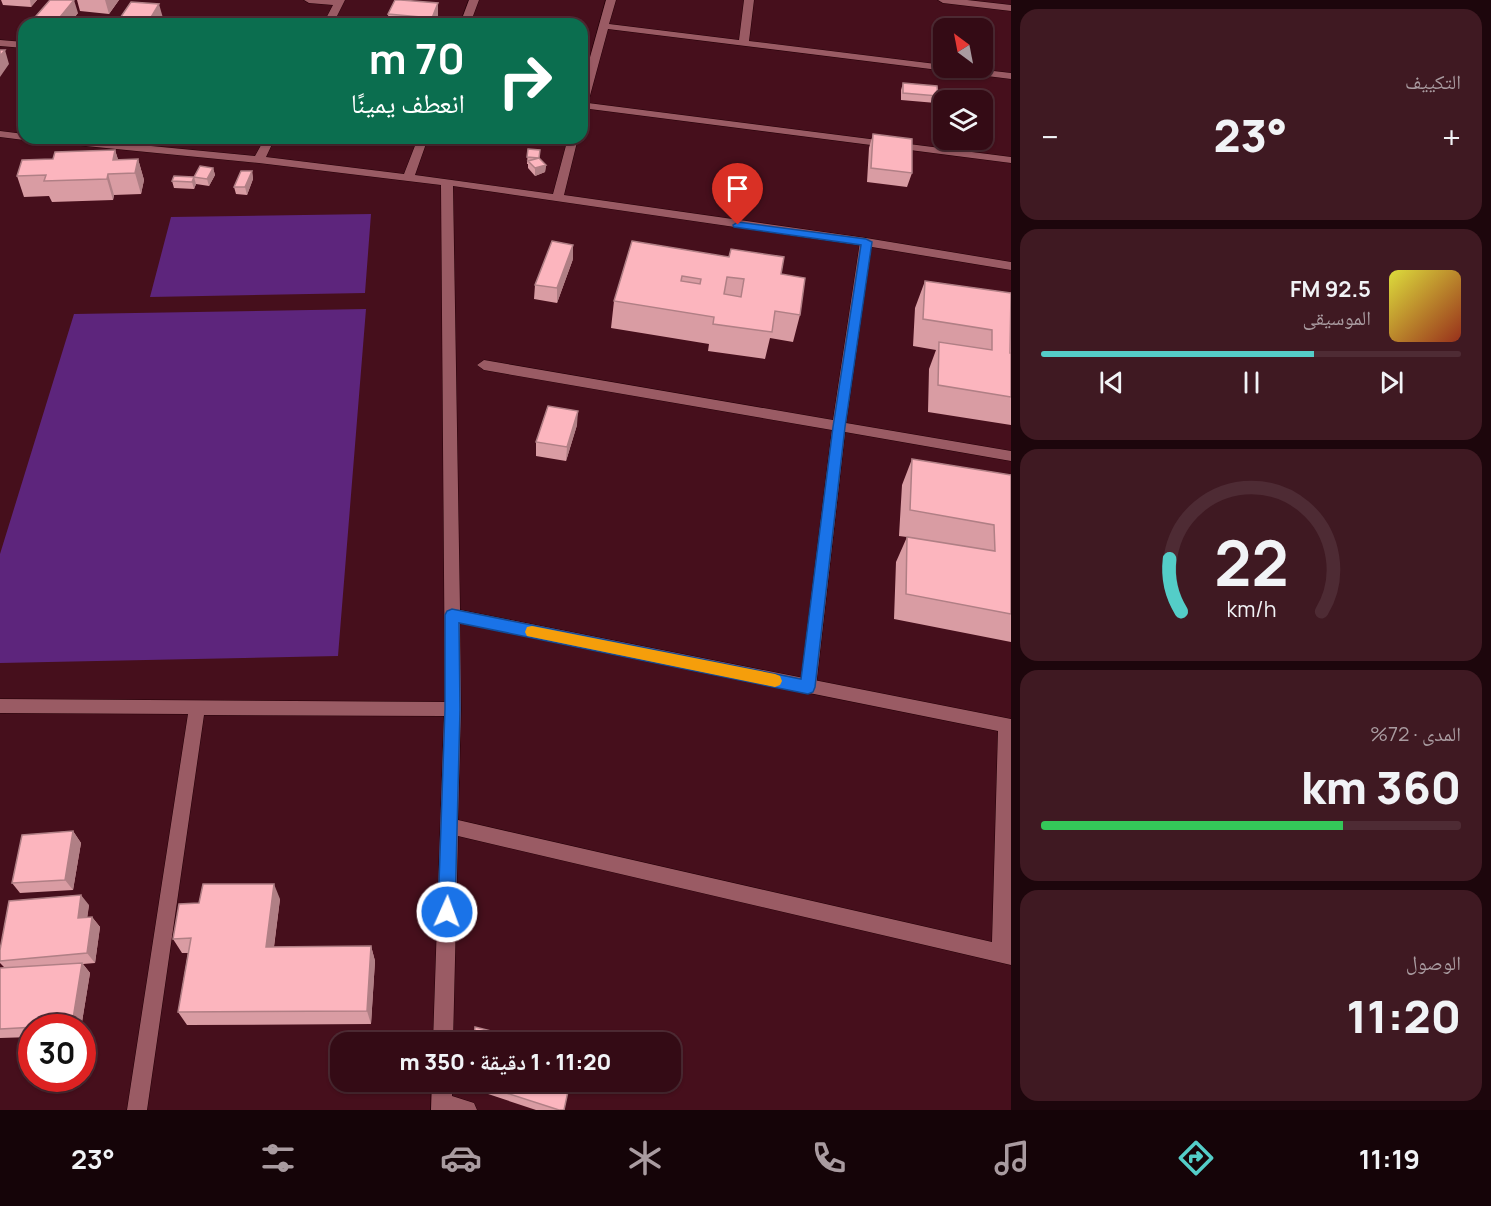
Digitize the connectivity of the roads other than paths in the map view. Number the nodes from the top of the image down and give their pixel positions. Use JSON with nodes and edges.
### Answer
{"nodes":[{"id":1,"x":309,"y":0,"type":"edge"},
{"id":2,"x":474,"y":0,"type":"edge"},
{"id":3,"x":611,"y":0,"type":"edge"},
{"id":4,"x":749,"y":0,"type":"edge"},
{"id":5,"x":943,"y":0,"type":"edge"},
{"id":6,"x":340,"y":2,"type":"edge"},
{"id":7,"x":1011,"y":8,"type":"edge"},
{"id":8,"x":331,"y":18,"type":"edge"},
{"id":9,"x":467,"y":18,"type":"edge"},
{"id":10,"x":605,"y":26,"type":"junction"},
{"id":11,"x":0,"y":43,"type":"edge"},
{"id":12,"x":18,"y":44,"type":"edge"},
{"id":13,"x":744,"y":44,"type":"junction"},
{"id":14,"x":1011,"y":76,"type":"edge"},
{"id":15,"x":588,"y":84,"type":"edge"},
{"id":16,"x":588,"y":105,"type":"edge"},
{"id":17,"x":0,"y":135,"type":"edge"},
{"id":18,"x":18,"y":136,"type":"edge"},
{"id":19,"x":96,"y":144,"type":"edge"},
{"id":20,"x":267,"y":144,"type":"edge"},
{"id":21,"x":421,"y":144,"type":"edge"},
{"id":22,"x":571,"y":144,"type":"edge"},
{"id":23,"x":259,"y":160,"type":"junction"},
{"id":24,"x":1011,"y":160,"type":"edge"},
{"id":25,"x":408,"y":179,"type":"junction"},
{"id":26,"x":447,"y":182,"type":"junction"},
{"id":27,"x":557,"y":199,"type":"junction"},
{"id":28,"x":866,"y":242,"type":"junction"},
{"id":29,"x":1011,"y":266,"type":"edge"},
{"id":30,"x":484,"y":365,"type":"dead end"},
{"id":31,"x":839,"y":427,"type":"junction"},
{"id":32,"x":1011,"y":456,"type":"edge"},
{"id":33,"x":452,"y":615,"type":"junction"},
{"id":34,"x":808,"y":687,"type":"junction"},
{"id":35,"x":0,"y":706,"type":"edge"},
{"id":36,"x":197,"y":708,"type":"junction"},
{"id":37,"x":453,"y":709,"type":"junction"},
{"id":38,"x":1009,"y":726,"type":"edge"},
{"id":39,"x":449,"y":826,"type":"junction"},
{"id":40,"x":1006,"y":955,"type":"edge"},
{"id":41,"x":443,"y":1032,"type":"edge"},
{"id":42,"x":441,"y":1106,"type":"edge"},
{"id":43,"x":137,"y":1110,"type":"edge"},
{"id":44,"x":467,"y":1110,"type":"edge"}],
"edges":[{"from":1,"to":6,"type":"street"},
{"from":2,"to":9,"type":"street"},
{"from":3,"to":10,"type":"street"},
{"from":4,"to":13,"type":"street"},
{"from":5,"to":7,"type":"street"},
{"from":6,"to":8,"type":"street"},
{"from":10,"to":13,"type":"street"},
{"from":10,"to":15,"type":"street"},
{"from":11,"to":12,"type":"street"},
{"from":13,"to":14,"type":"street"},
{"from":16,"to":24,"type":"street"},
{"from":17,"to":18,"type":"street"},
{"from":19,"to":23,"type":"street"},
{"from":20,"to":23,"type":"street"},
{"from":21,"to":25,"type":"street"},
{"from":22,"to":27,"type":"street"},
{"from":23,"to":25,"type":"street"},
{"from":25,"to":26,"type":"street"},
{"from":26,"to":27,"type":"street"},
{"from":26,"to":33,"type":"street"},
{"from":27,"to":28,"type":"street"},
{"from":28,"to":29,"type":"street"},
{"from":28,"to":31,"type":"street"},
{"from":30,"to":31,"type":"street"},
{"from":31,"to":32,"type":"street"},
{"from":31,"to":34,"type":"street"},
{"from":33,"to":34,"type":"street"},
{"from":33,"to":37,"type":"street"},
{"from":34,"to":38,"type":"street"},
{"from":35,"to":36,"type":"street"},
{"from":36,"to":37,"type":"street"},
{"from":36,"to":43,"type":"street"},
{"from":37,"to":39,"type":"street"},
{"from":38,"to":40,"type":"street"},
{"from":39,"to":40,"type":"street"},
{"from":39,"to":41,"type":"street"},
{"from":42,"to":44,"type":"street"}]}
